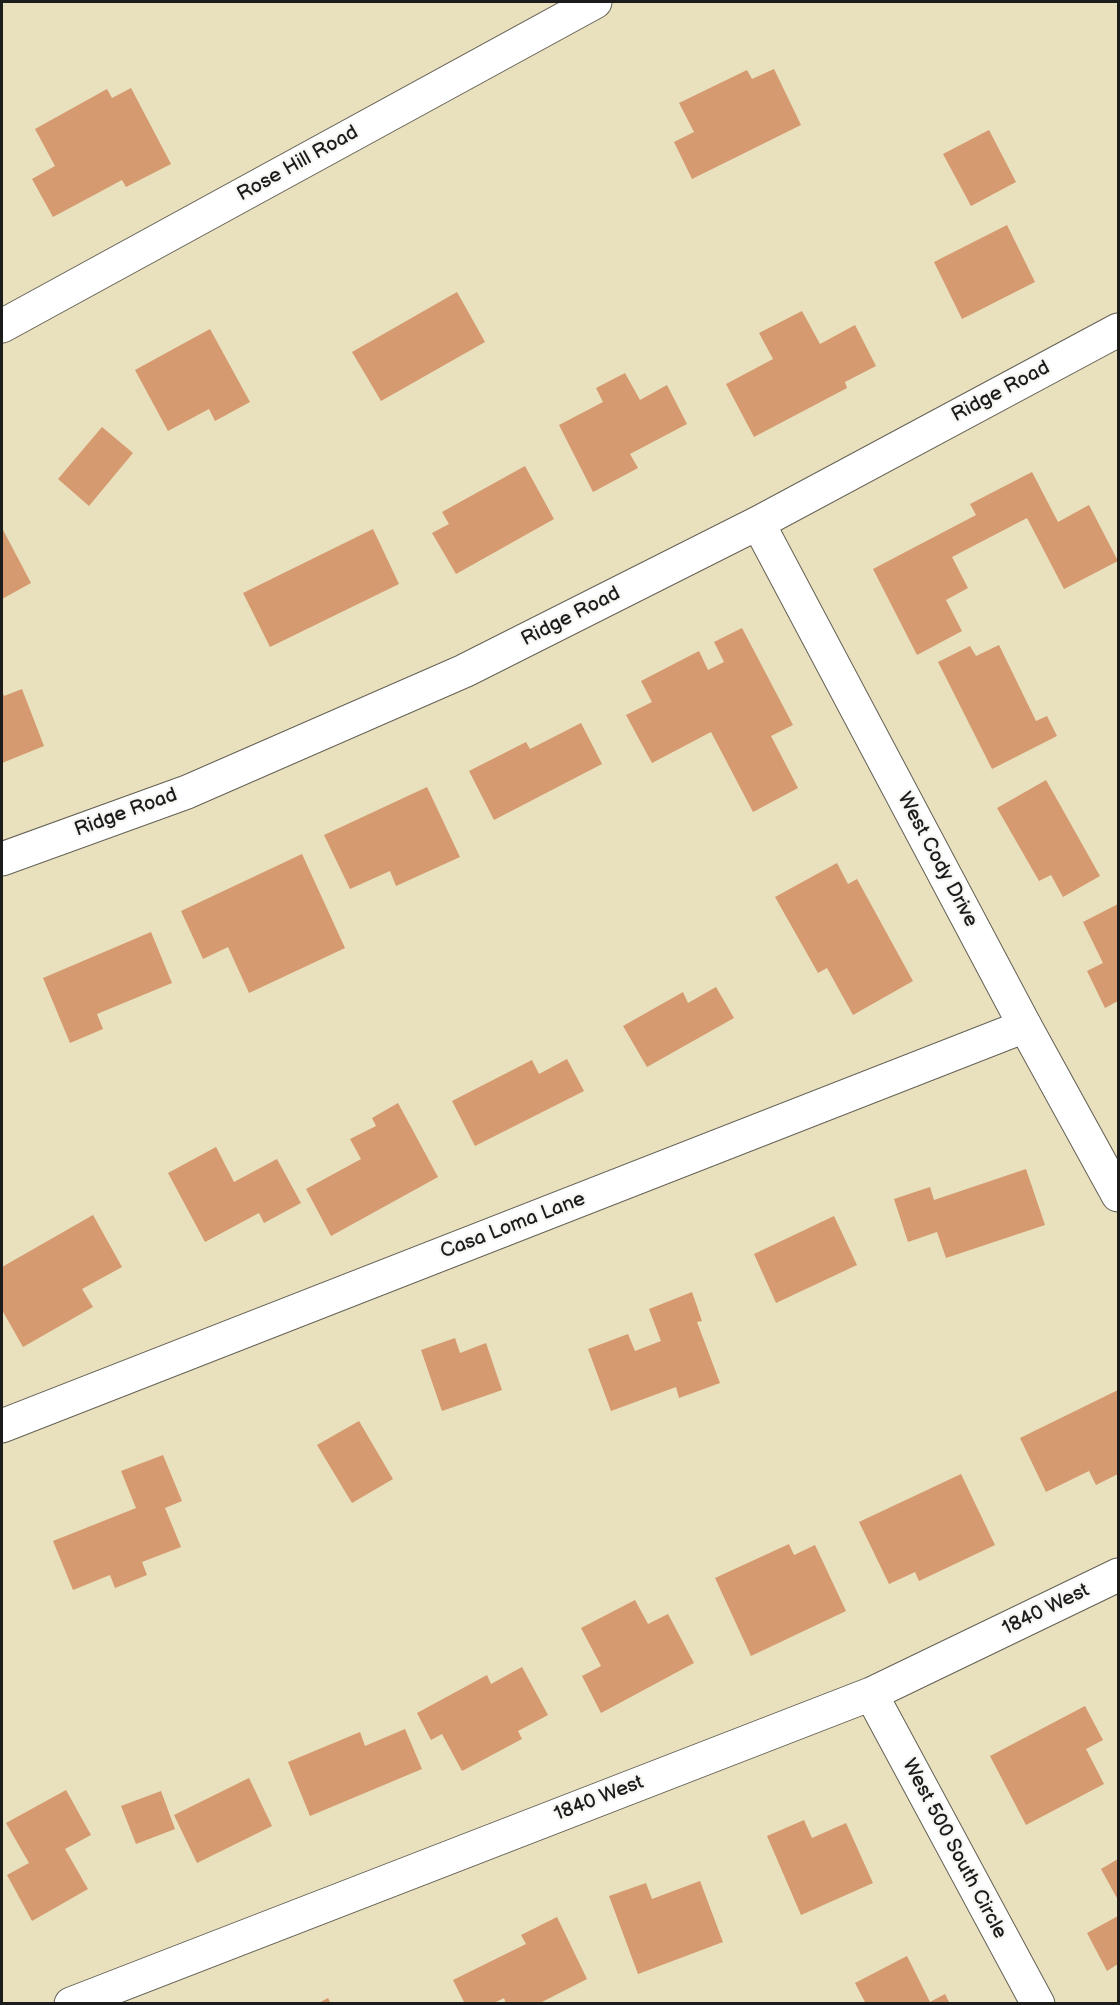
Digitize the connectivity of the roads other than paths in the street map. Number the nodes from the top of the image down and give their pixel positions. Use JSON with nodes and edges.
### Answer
{"nodes":[{"id":1,"x":595,"y":2,"type":"edge"},
{"id":2,"x":2,"y":326,"type":"edge"},
{"id":3,"x":1119,"y":330,"type":"edge"},
{"id":4,"x":758,"y":523,"type":"junction"},
{"id":5,"x":2,"y":859,"type":"edge"},
{"id":6,"x":1025,"y":1026,"type":"junction"},
{"id":7,"x":1119,"y":1195,"type":"edge"},
{"id":8,"x":2,"y":1426,"type":"edge"},
{"id":9,"x":1119,"y":1575,"type":"edge"},
{"id":10,"x":871,"y":1694,"type":"junction"},
{"id":11,"x":71,"y":2004,"type":"edge"},
{"id":12,"x":1038,"y":2004,"type":"edge"}],
"edges":[{"from":1,"to":2,"type":"street","name":"Rose Hill Road"},
{"from":3,"to":4,"type":"street","name":"Ridge Road"},
{"from":4,"to":5,"type":"street","name":"Ridge Road"},
{"from":4,"to":6,"type":"street","name":"West Cody Drive"},
{"from":6,"to":7,"type":"street","name":"West Cody Drive"},
{"from":6,"to":8,"type":"street","name":"Casa Loma Lane"},
{"from":9,"to":10,"type":"street","name":"1840 West"},
{"from":10,"to":11,"type":"street","name":"1840 West"},
{"from":10,"to":12,"type":"street","name":"West 500 South Circle"}]}
